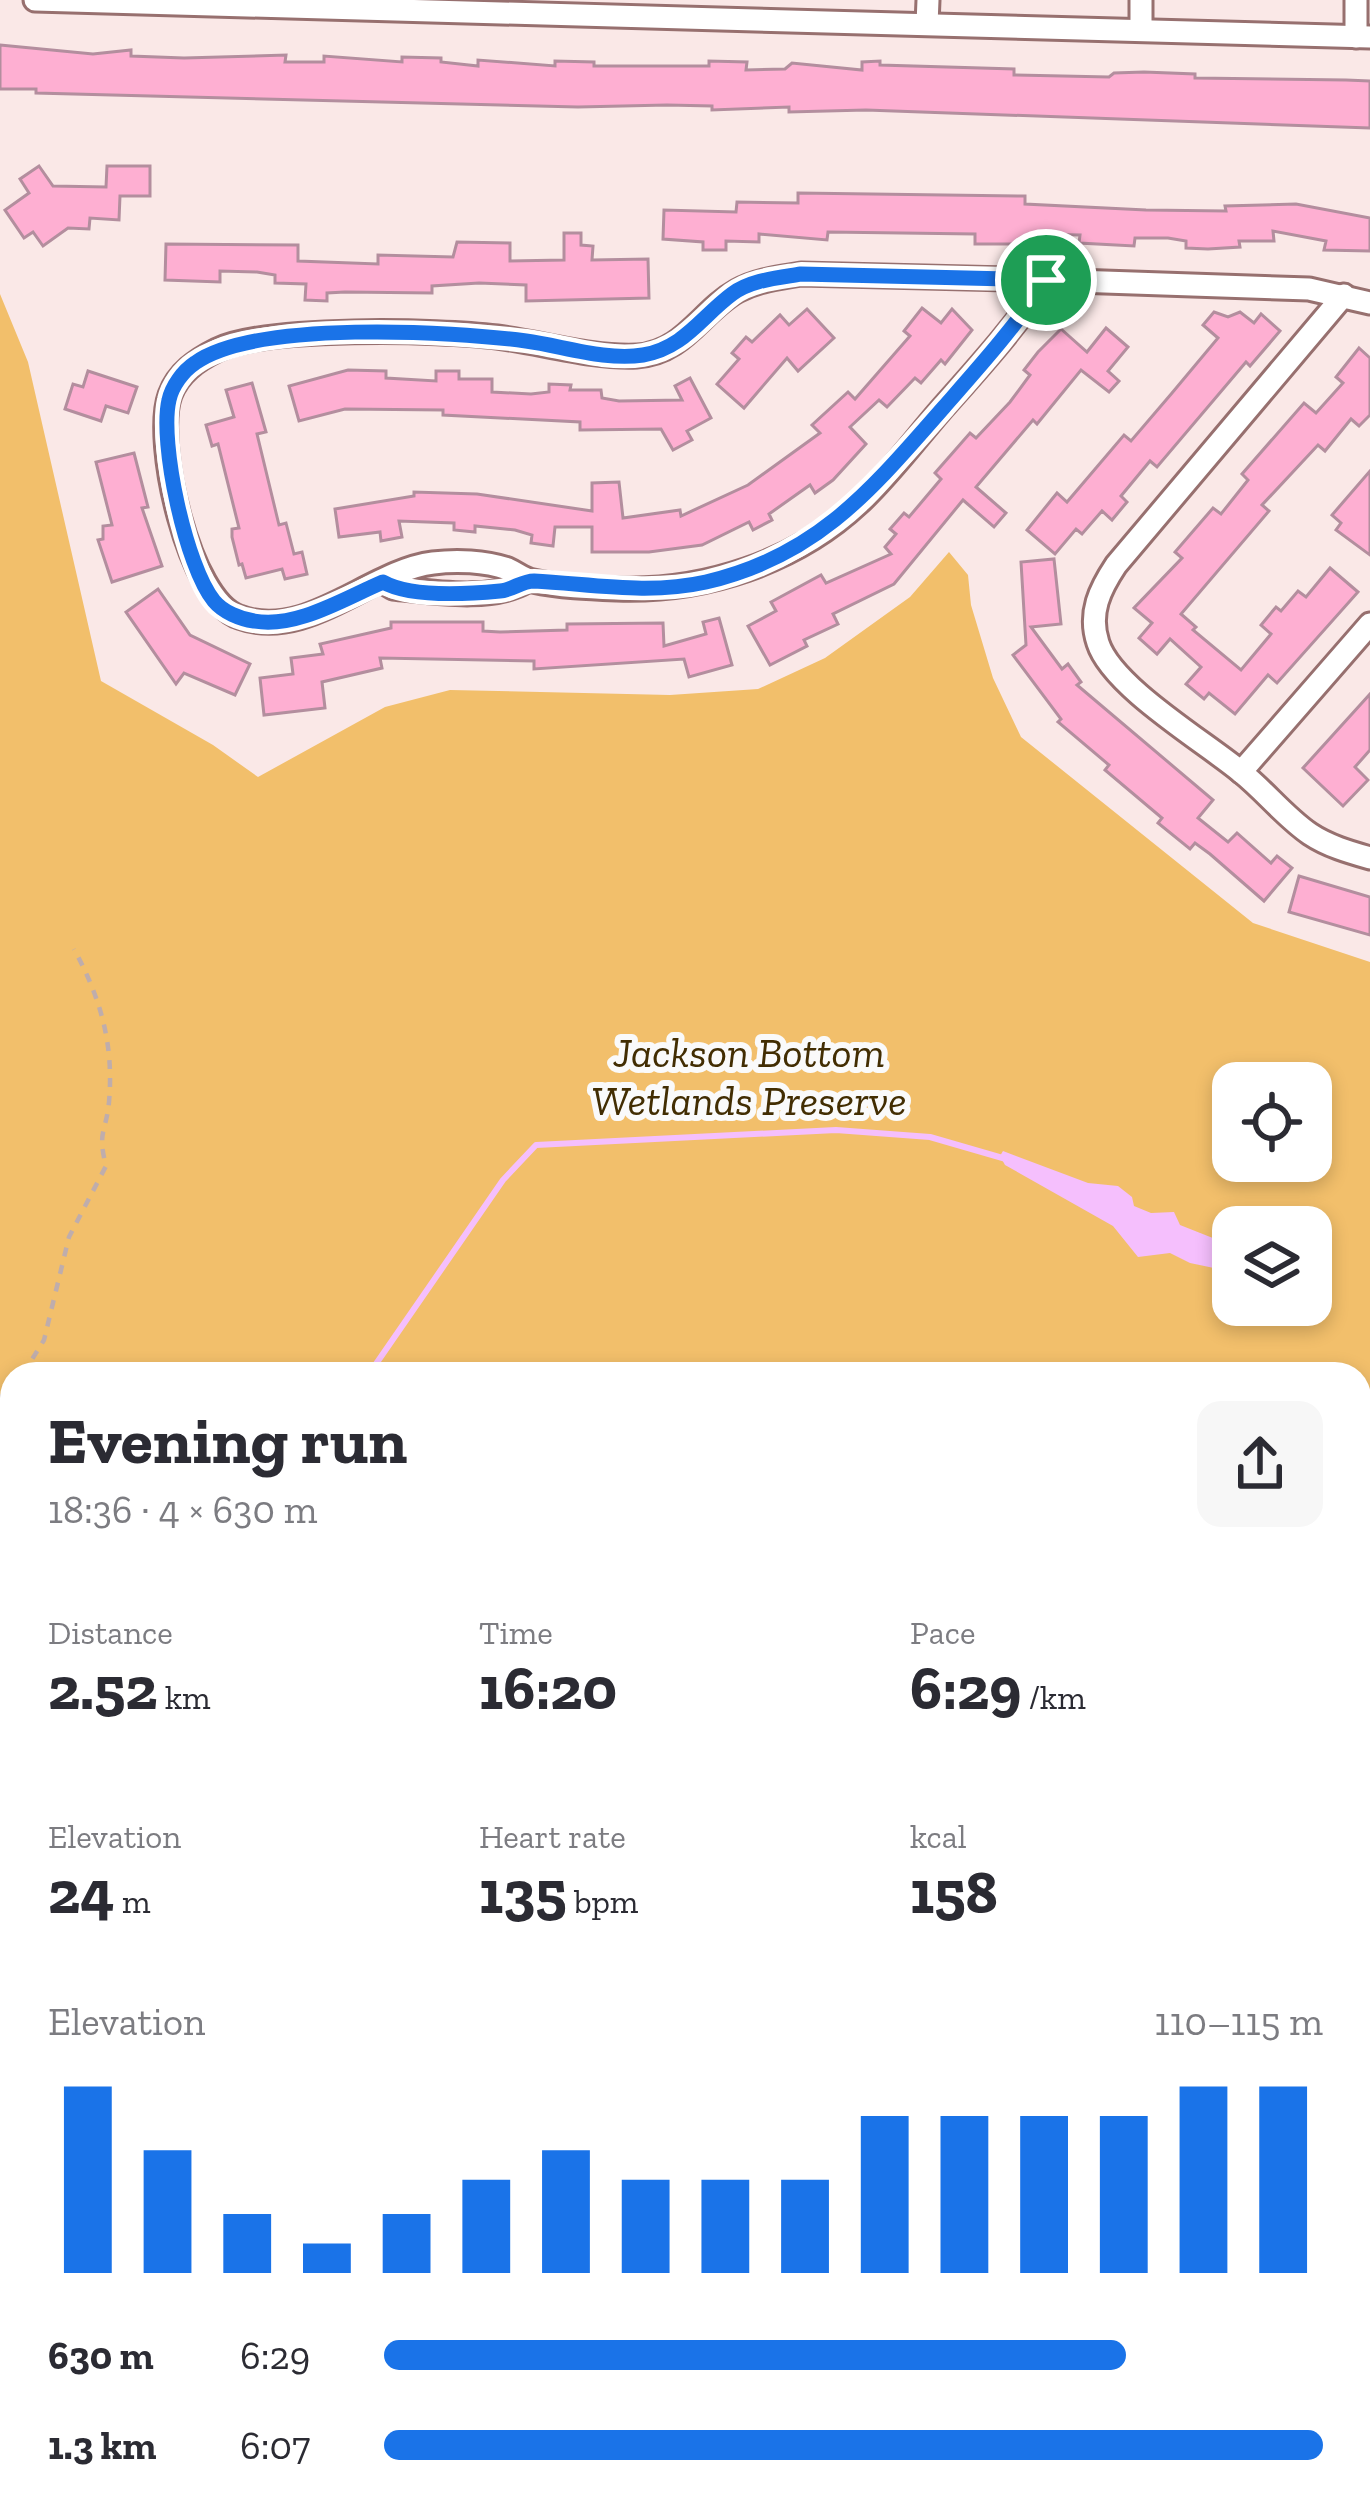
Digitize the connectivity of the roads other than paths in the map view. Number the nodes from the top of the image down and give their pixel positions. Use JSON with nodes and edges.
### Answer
{"nodes":[{"id":1,"x":35,"y":0,"type":"edge"},
{"id":2,"x":928,"y":0,"type":"edge"},
{"id":3,"x":1141,"y":0,"type":"edge"},
{"id":4,"x":1356,"y":0,"type":"edge"},
{"id":5,"x":516,"y":7,"type":"edge"},
{"id":6,"x":618,"y":8,"type":"edge"},
{"id":7,"x":927,"y":24,"type":"junction"},
{"id":8,"x":1141,"y":30,"type":"junction"},
{"id":9,"x":1363,"y":37,"type":"edge"},
{"id":10,"x":1046,"y":280,"type":"junction"},
{"id":11,"x":1344,"y":295,"type":"junction"},
{"id":12,"x":1370,"y":303,"type":"edge"},
{"id":13,"x":1370,"y":624,"type":"edge"},
{"id":14,"x":1241,"y":772,"type":"junction"},
{"id":15,"x":1370,"y":858,"type":"edge"}],
"edges":[{"from":1,"to":5,"type":"street"},
{"from":2,"to":7,"type":"street"},
{"from":3,"to":8,"type":"street"},
{"from":4,"to":9,"type":"street"},
{"from":5,"to":6,"type":"street"},
{"from":6,"to":7,"type":"street"},
{"from":7,"to":8,"type":"street"},
{"from":8,"to":9,"type":"street"},
{"from":10,"to":10,"type":"street"},
{"from":10,"to":11,"type":"street"},
{"from":11,"to":12,"type":"street"},
{"from":11,"to":14,"type":"street"},
{"from":13,"to":14,"type":"street"},
{"from":14,"to":15,"type":"street"}]}
